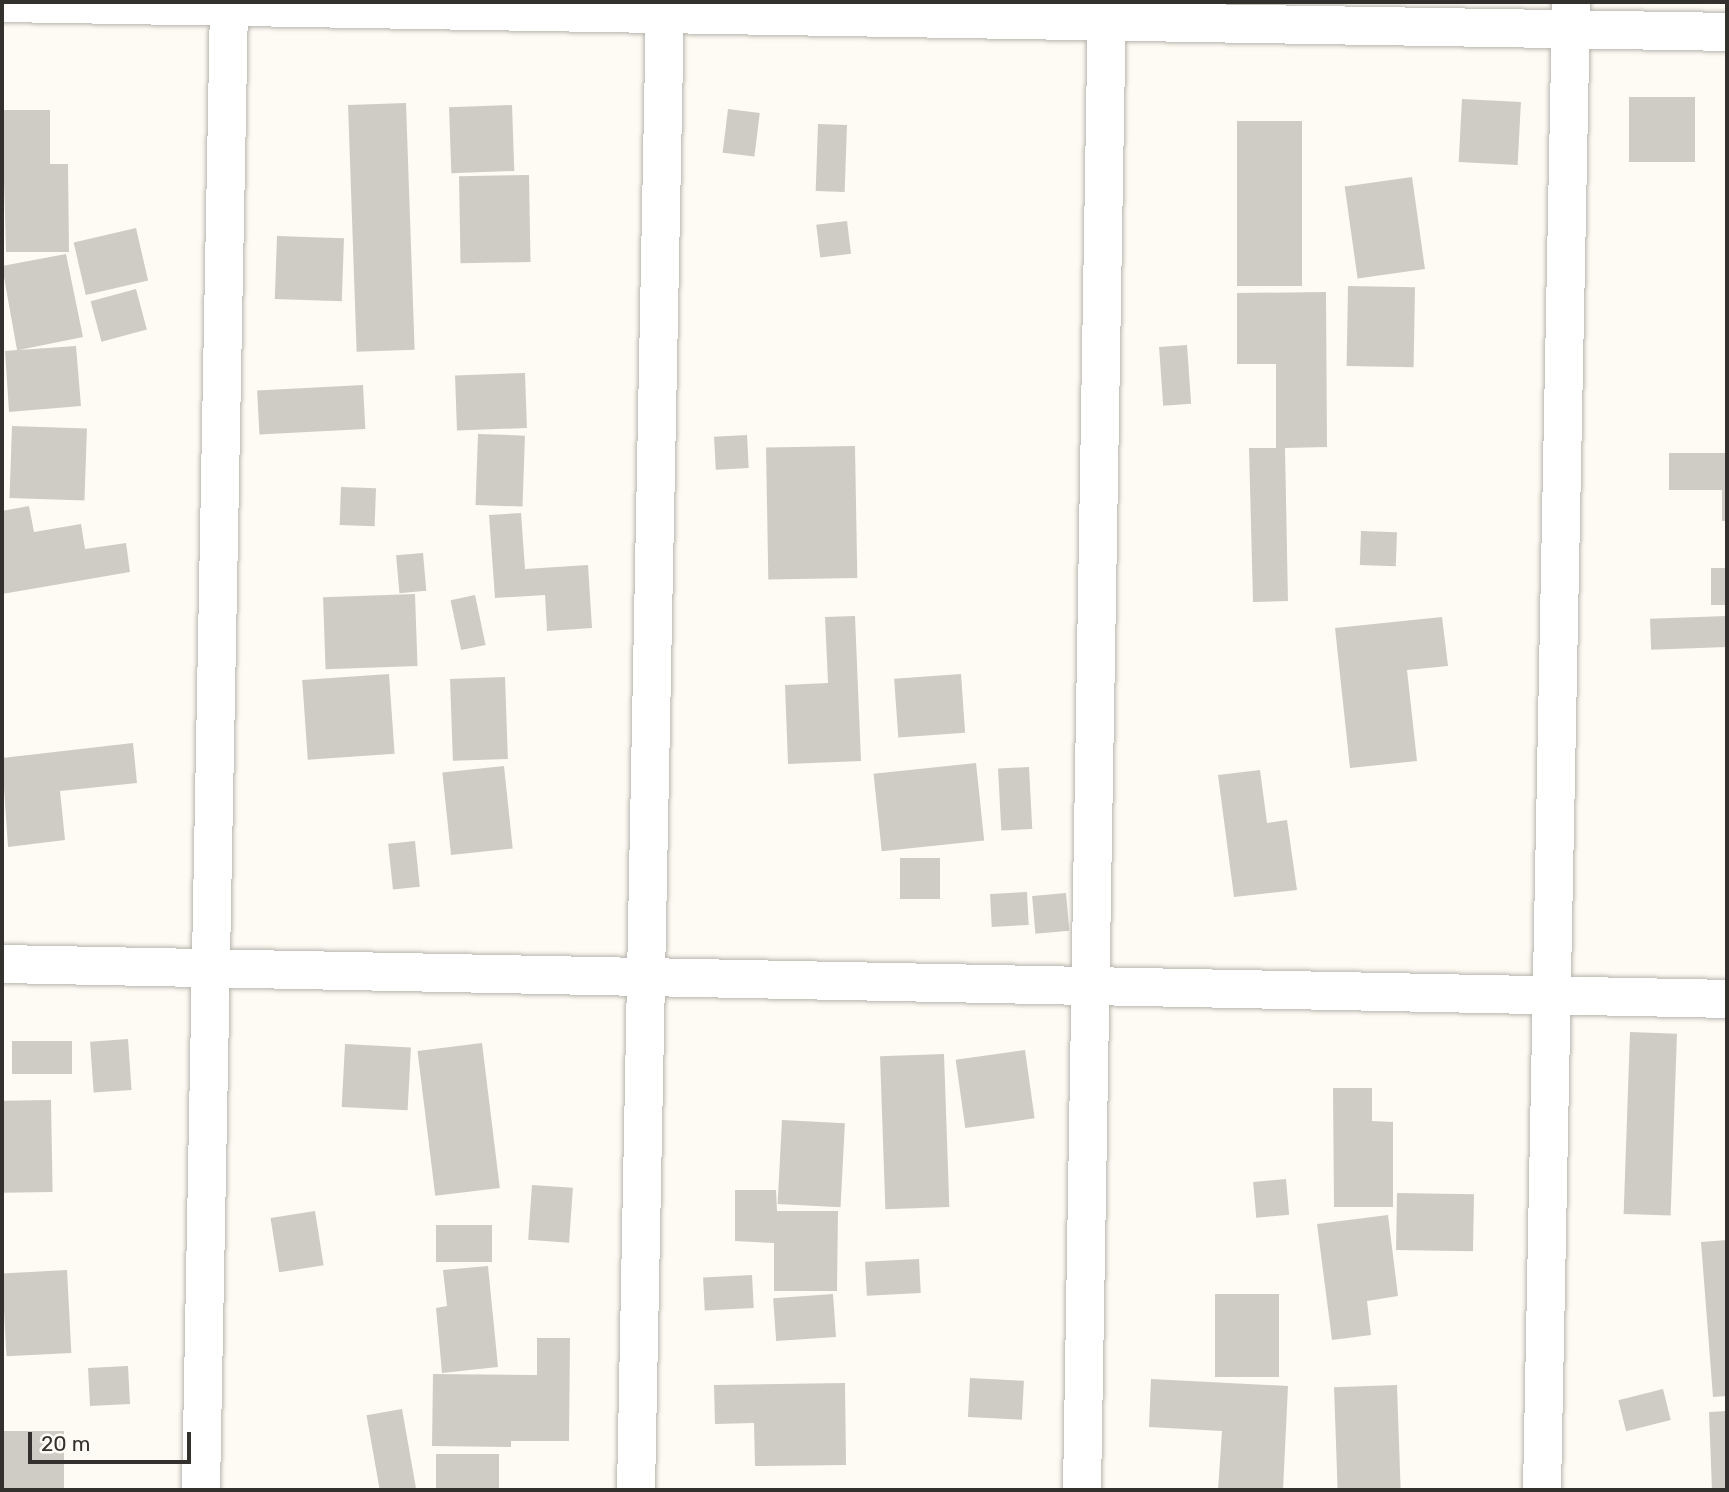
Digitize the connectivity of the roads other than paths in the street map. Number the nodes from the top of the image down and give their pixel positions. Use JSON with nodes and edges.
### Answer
{"nodes":[{"id":1,"x":2,"y":3,"type":"edge"},
{"id":2,"x":229,"y":4,"type":"edge"},
{"id":3,"x":664,"y":8,"type":"edge"},
{"id":4,"x":1107,"y":12,"type":"edge"},
{"id":5,"x":1570,"y":16,"type":"edge"},
{"id":6,"x":1727,"y":32,"type":"edge"},
{"id":7,"x":2,"y":964,"type":"edge"},
{"id":8,"x":211,"y":969,"type":"junction"},
{"id":9,"x":646,"y":977,"type":"junction"},
{"id":10,"x":1091,"y":986,"type":"junction"},
{"id":11,"x":1552,"y":996,"type":"junction"},
{"id":12,"x":1727,"y":999,"type":"edge"},
{"id":13,"x":201,"y":1490,"type":"edge"},
{"id":14,"x":636,"y":1490,"type":"edge"},
{"id":15,"x":1082,"y":1490,"type":"edge"},
{"id":16,"x":1542,"y":1490,"type":"edge"}],
"edges":[{"from":1,"to":2,"type":"street"},
{"from":2,"to":3,"type":"street"},
{"from":2,"to":8,"type":"street"},
{"from":3,"to":4,"type":"street"},
{"from":3,"to":9,"type":"street"},
{"from":4,"to":5,"type":"street"},
{"from":4,"to":10,"type":"street"},
{"from":5,"to":6,"type":"street"},
{"from":5,"to":11,"type":"street"},
{"from":7,"to":8,"type":"street"},
{"from":8,"to":9,"type":"street"},
{"from":8,"to":13,"type":"street"},
{"from":9,"to":10,"type":"street"},
{"from":9,"to":14,"type":"street"},
{"from":10,"to":11,"type":"street"},
{"from":10,"to":15,"type":"street"},
{"from":11,"to":12,"type":"street"},
{"from":11,"to":16,"type":"street"}]}
